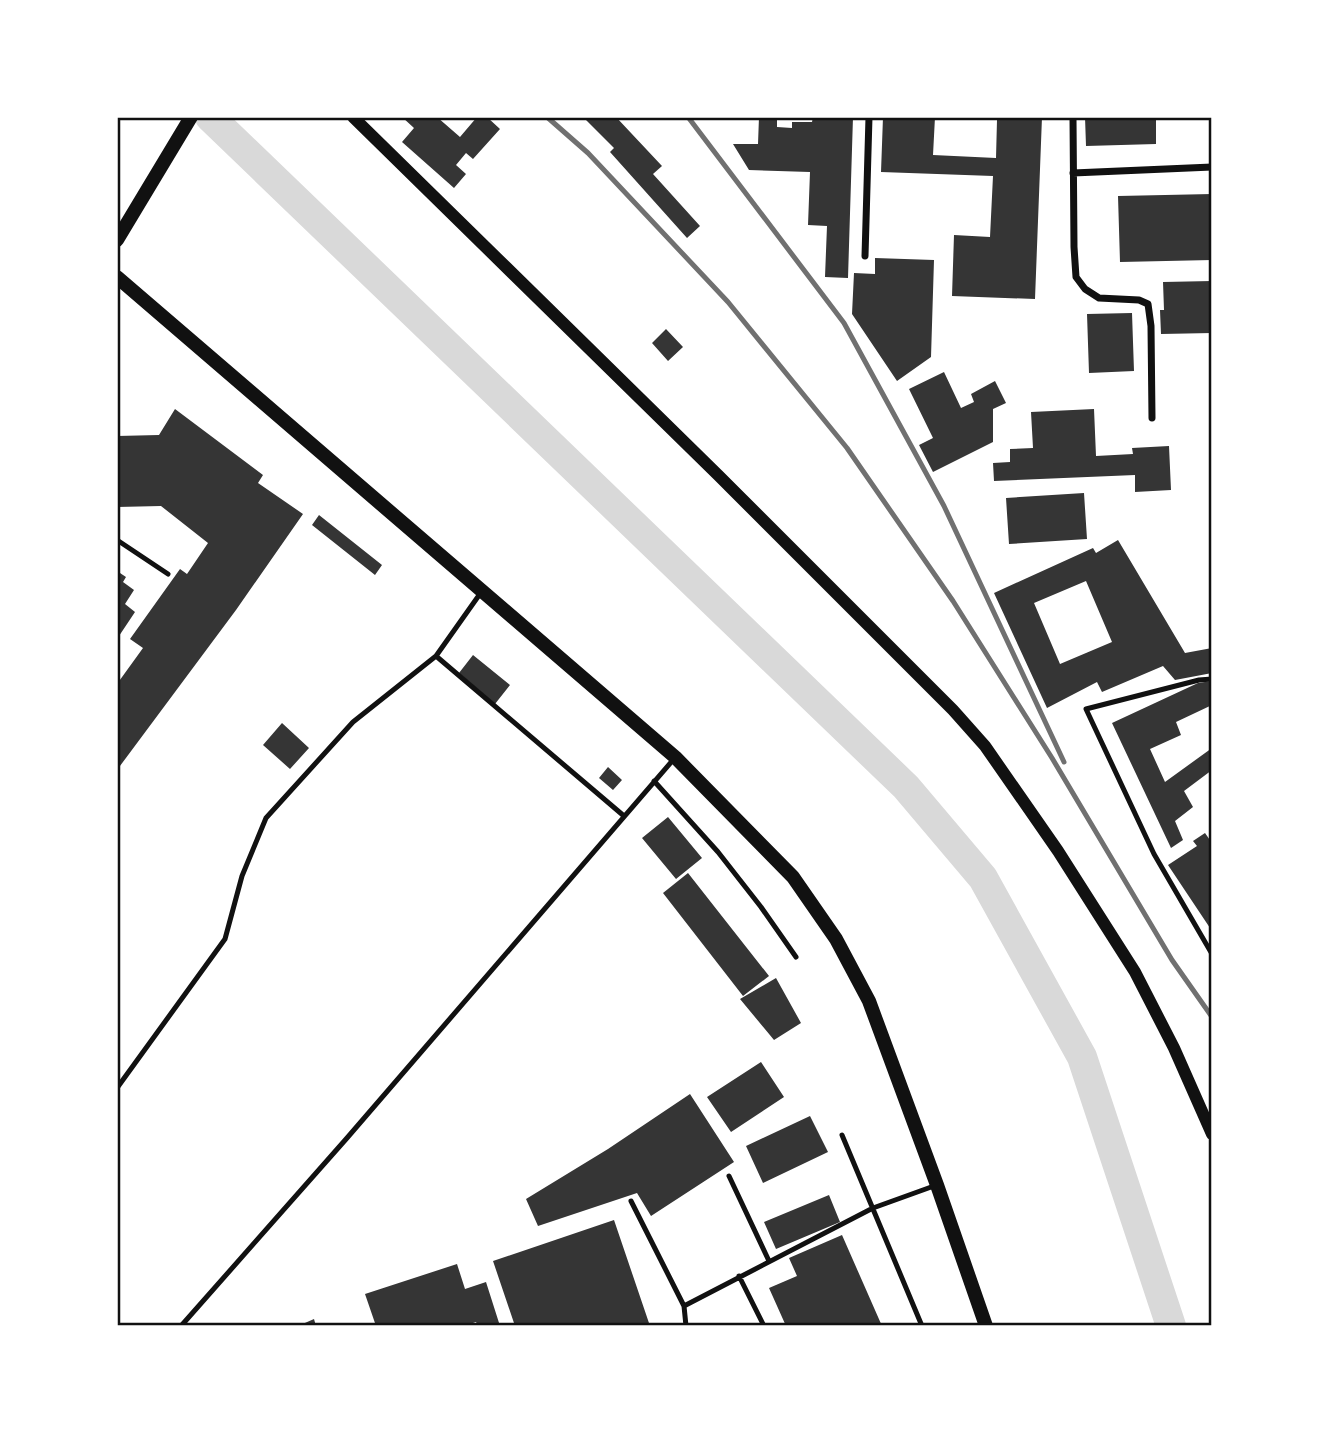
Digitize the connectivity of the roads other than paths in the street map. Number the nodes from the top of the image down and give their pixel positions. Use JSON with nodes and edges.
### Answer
{"nodes":[{"id":1,"x":191,"y":117,"type":"edge"},
{"id":2,"x":353,"y":117,"type":"edge"},
{"id":3,"x":869,"y":117,"type":"edge"},
{"id":4,"x":1073,"y":117,"type":"edge"},
{"id":5,"x":1212,"y":167,"type":"edge"},
{"id":6,"x":1073,"y":173,"type":"junction"},
{"id":7,"x":117,"y":240,"type":"edge"},
{"id":8,"x":865,"y":256,"type":"dead end"},
{"id":9,"x":117,"y":278,"type":"edge"},
{"id":10,"x":1152,"y":418,"type":"dead end"},
{"id":11,"x":117,"y":540,"type":"edge"},
{"id":12,"x":168,"y":574,"type":"dead end"},
{"id":13,"x":482,"y":590,"type":"junction"},
{"id":14,"x":436,"y":656,"type":"junction"},
{"id":15,"x":1212,"y":679,"type":"edge"},
{"id":16,"x":676,"y":757,"type":"junction"},
{"id":17,"x":654,"y":781,"type":"junction"},
{"id":18,"x":624,"y":816,"type":"junction"},
{"id":19,"x":1212,"y":954,"type":"edge"},
{"id":20,"x":796,"y":957,"type":"dead end"},
{"id":21,"x":117,"y":1088,"type":"edge"},
{"id":22,"x":1212,"y":1134,"type":"edge"},
{"id":23,"x":842,"y":1135,"type":"dead end"},
{"id":24,"x":729,"y":1176,"type":"dead end"},
{"id":25,"x":937,"y":1185,"type":"junction"},
{"id":26,"x":631,"y":1202,"type":"dead end"},
{"id":27,"x":873,"y":1208,"type":"junction"},
{"id":28,"x":769,"y":1261,"type":"junction"},
{"id":29,"x":739,"y":1276,"type":"junction"},
{"id":30,"x":684,"y":1306,"type":"junction"},
{"id":31,"x":181,"y":1326,"type":"edge"},
{"id":32,"x":685,"y":1326,"type":"edge"},
{"id":33,"x":764,"y":1326,"type":"edge"},
{"id":34,"x":922,"y":1326,"type":"edge"},
{"id":35,"x":986,"y":1326,"type":"edge"}],
"edges":[{"from":1,"to":7,"type":"main road"},
{"from":2,"to":22,"type":"street"},
{"from":3,"to":8,"type":"street"},
{"from":4,"to":6,"type":"street"},
{"from":5,"to":6,"type":"street"},
{"from":6,"to":10,"type":"street"},
{"from":9,"to":13,"type":"main road"},
{"from":11,"to":12,"type":"lane"},
{"from":13,"to":14,"type":"lane"},
{"from":13,"to":16,"type":"main road"},
{"from":14,"to":18,"type":"lane"},
{"from":14,"to":21,"type":"lane"},
{"from":15,"to":19,"type":"lane"},
{"from":16,"to":17,"type":"lane"},
{"from":16,"to":25,"type":"main road"},
{"from":17,"to":18,"type":"lane"},
{"from":17,"to":20,"type":"lane"},
{"from":18,"to":31,"type":"lane"},
{"from":23,"to":27,"type":"lane"},
{"from":24,"to":28,"type":"lane"},
{"from":25,"to":27,"type":"lane"},
{"from":25,"to":35,"type":"main road"},
{"from":26,"to":30,"type":"lane"},
{"from":27,"to":28,"type":"lane"},
{"from":27,"to":34,"type":"lane"},
{"from":28,"to":29,"type":"lane"},
{"from":29,"to":30,"type":"lane"},
{"from":29,"to":33,"type":"lane"},
{"from":30,"to":32,"type":"lane"}]}
